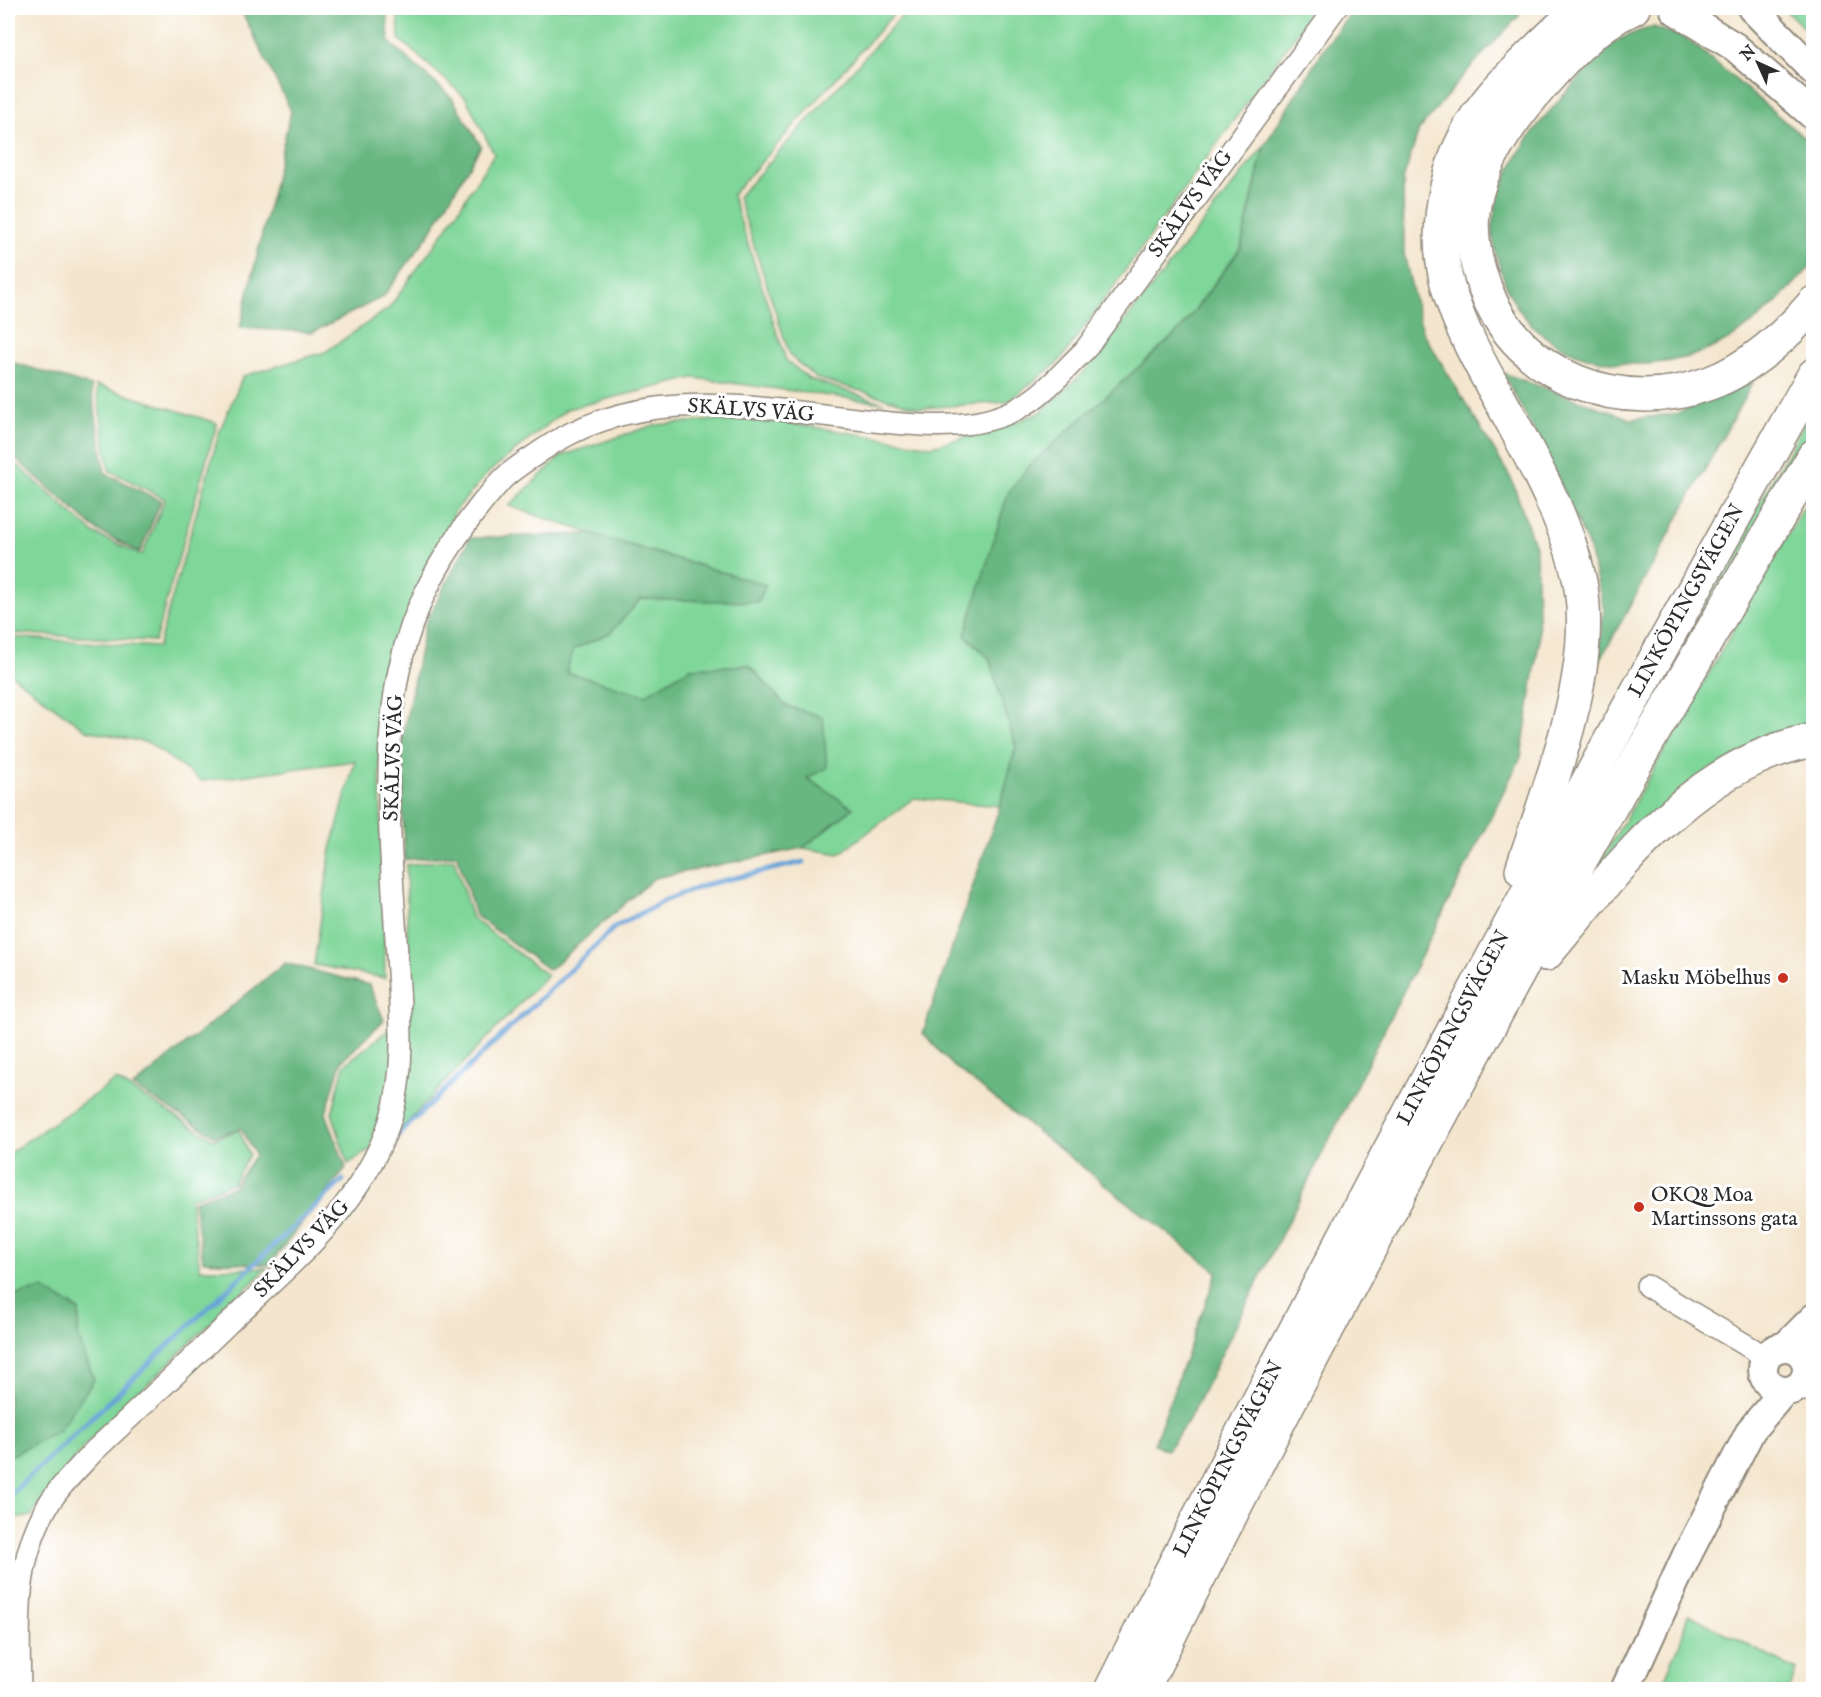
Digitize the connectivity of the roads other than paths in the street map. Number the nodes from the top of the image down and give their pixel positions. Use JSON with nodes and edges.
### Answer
{"nodes":[{"id":1,"x":1336,"y":8,"type":"edge"},
{"id":2,"x":1581,"y":8,"type":"edge"},
{"id":3,"x":1633,"y":8,"type":"edge"},
{"id":4,"x":1672,"y":8,"type":"edge"},
{"id":5,"x":1752,"y":8,"type":"edge"},
{"id":6,"x":1814,"y":71,"type":"edge"},
{"id":7,"x":1814,"y":116,"type":"edge"},
{"id":8,"x":1814,"y":303,"type":"edge"},
{"id":9,"x":1814,"y":375,"type":"edge"},
{"id":10,"x":1814,"y":456,"type":"edge"},
{"id":11,"x":1814,"y":740,"type":"edge"},
{"id":12,"x":1496,"y":948,"type":"junction"},
{"id":13,"x":1499,"y":1011,"type":"junction"},
{"id":14,"x":1647,"y":1286,"type":"dead end"},
{"id":15,"x":1814,"y":1318,"type":"edge"},
{"id":16,"x":1814,"y":1330,"type":"edge"},
{"id":17,"x":1793,"y":1373,"type":"edge"},
{"id":18,"x":20,"y":1689,"type":"edge"},
{"id":19,"x":1111,"y":1689,"type":"edge"},
{"id":20,"x":1142,"y":1689,"type":"edge"},
{"id":21,"x":1625,"y":1689,"type":"edge"}],
"edges":[{"from":1,"to":18,"type":"street","name":"SKÄLVS VÄG"},
{"from":2,"to":12,"type":"highway"},
{"from":3,"to":8,"type":"highway"},
{"from":4,"to":7,"type":"street"},
{"from":5,"to":6,"type":"street"},
{"from":9,"to":12,"type":"highway","name":"LINKÖPINGSVÄGEN"},
{"from":10,"to":13,"type":"highway","name":"LINKÖPINGSVÄGEN"},
{"from":11,"to":13,"type":"highway"},
{"from":12,"to":19,"type":"highway","name":"LINKÖPINGSVÄGEN"},
{"from":13,"to":20,"type":"highway","name":"LINKÖPINGSVÄGEN"},
{"from":14,"to":17,"type":"street"},
{"from":15,"to":17,"type":"street"},
{"from":16,"to":17,"type":"street"},
{"from":17,"to":21,"type":"street"}]}
